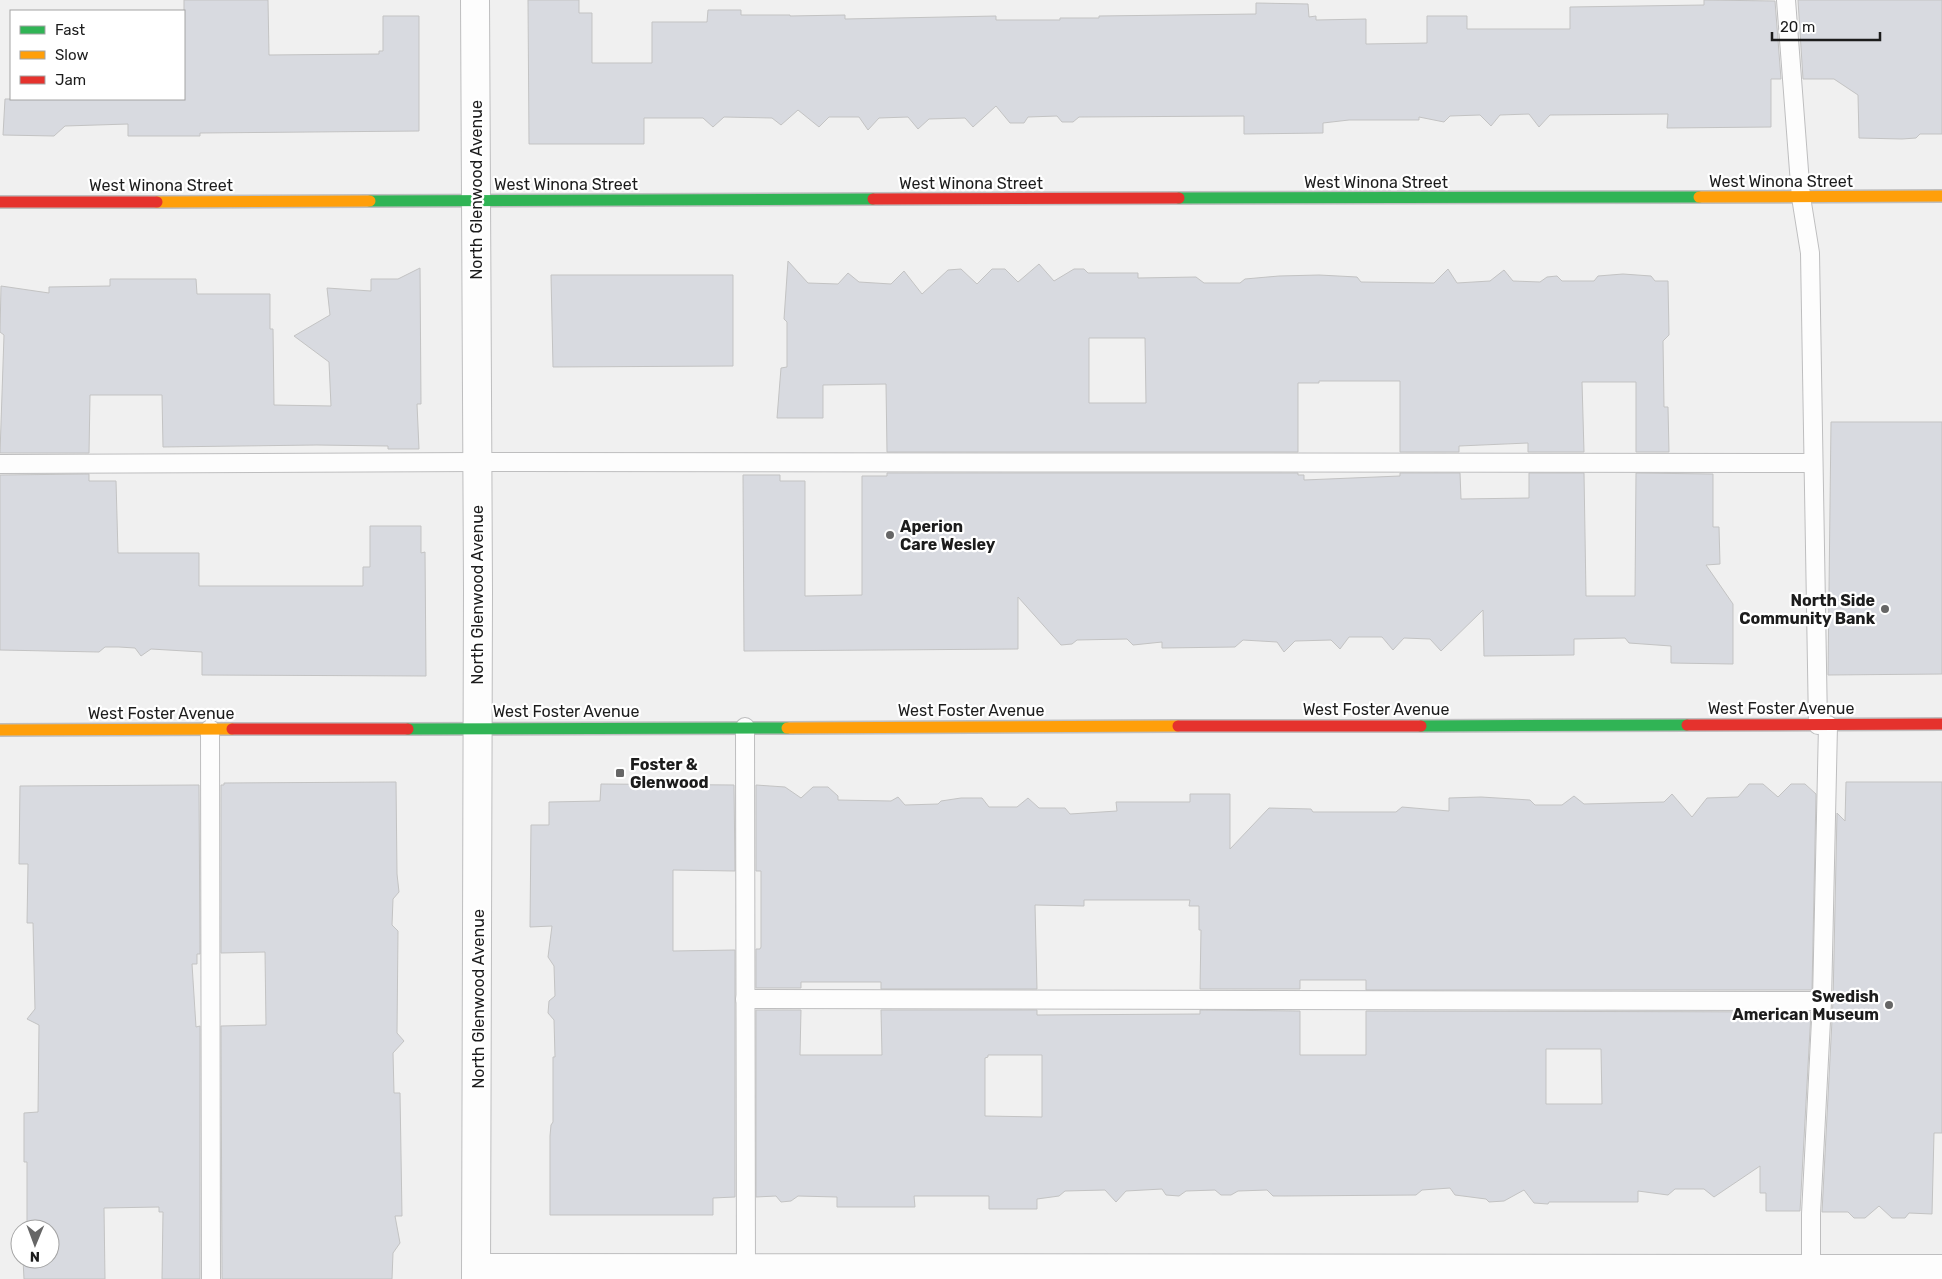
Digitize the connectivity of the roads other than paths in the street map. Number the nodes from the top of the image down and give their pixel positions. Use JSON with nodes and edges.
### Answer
{"nodes":[{"id":1,"x":475,"y":0,"type":"edge"},
{"id":2,"x":1786,"y":0,"type":"edge"},
{"id":3,"x":1942,"y":196,"type":"edge"},
{"id":4,"x":1801,"y":197,"type":"junction"},
{"id":5,"x":476,"y":201,"type":"junction"},
{"id":6,"x":0,"y":202,"type":"edge"},
{"id":7,"x":476,"y":462,"type":"junction"},
{"id":8,"x":1814,"y":462,"type":"junction"},
{"id":9,"x":0,"y":464,"type":"edge"},
{"id":10,"x":1942,"y":724,"type":"edge"},
{"id":11,"x":1823,"y":725,"type":"junction"},
{"id":12,"x":745,"y":727,"type":"junction"},
{"id":13,"x":478,"y":728,"type":"junction"},
{"id":14,"x":210,"y":729,"type":"junction"},
{"id":15,"x":0,"y":730,"type":"edge"},
{"id":16,"x":745,"y":999,"type":"junction"},
{"id":17,"x":1822,"y":1001,"type":"junction"},
{"id":18,"x":1942,"y":1268,"type":"edge"},
{"id":19,"x":476,"y":1274,"type":"edge"},
{"id":20,"x":746,"y":1274,"type":"edge"},
{"id":21,"x":1811,"y":1274,"type":"edge"},
{"id":22,"x":211,"y":1279,"type":"edge"}],
"edges":[{"from":1,"to":5,"type":"street","name":"North Glenwood Avenue"},
{"from":2,"to":4,"type":"lane"},
{"from":3,"to":4,"type":"street","name":"West Winona Street"},
{"from":4,"to":5,"type":"street","name":"West Winona Street"},
{"from":4,"to":8,"type":"lane"},
{"from":5,"to":6,"type":"street","name":"West Winona Street"},
{"from":5,"to":7,"type":"street","name":"North Glenwood Avenue"},
{"from":7,"to":8,"type":"lane"},
{"from":7,"to":9,"type":"lane"},
{"from":7,"to":13,"type":"street","name":"North Glenwood Avenue"},
{"from":8,"to":11,"type":"lane"},
{"from":10,"to":11,"type":"street","name":"West Foster Avenue"},
{"from":11,"to":12,"type":"street","name":"West Foster Avenue"},
{"from":11,"to":17,"type":"lane"},
{"from":12,"to":13,"type":"street","name":"West Foster Avenue"},
{"from":12,"to":16,"type":"lane"},
{"from":13,"to":14,"type":"street","name":"West Foster Avenue"},
{"from":13,"to":19,"type":"street","name":"North Glenwood Avenue"},
{"from":14,"to":15,"type":"street","name":"West Foster Avenue"},
{"from":14,"to":22,"type":"lane"},
{"from":16,"to":17,"type":"lane"},
{"from":16,"to":20,"type":"lane"},
{"from":17,"to":21,"type":"lane"},
{"from":18,"to":21,"type":"street"},
{"from":19,"to":20,"type":"street"},
{"from":20,"to":21,"type":"street"}]}
